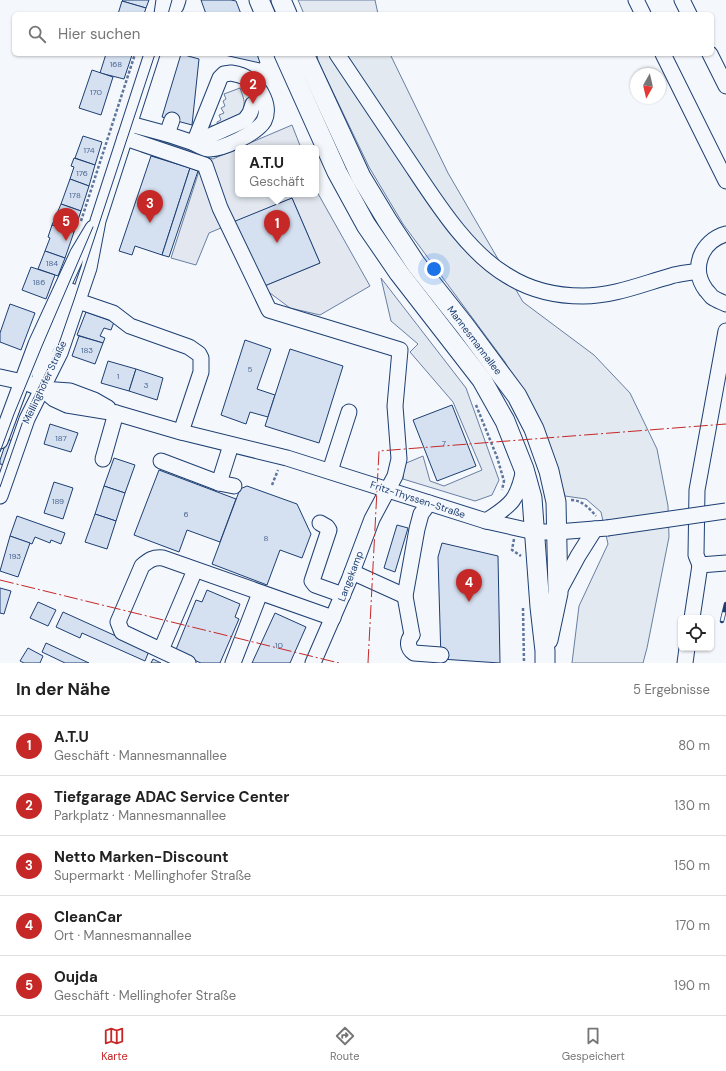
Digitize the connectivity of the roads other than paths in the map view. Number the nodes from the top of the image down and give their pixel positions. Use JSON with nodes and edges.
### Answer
{"nodes":[{"id":1,"x":164,"y":0,"type":"edge"},
{"id":2,"x":178,"y":0,"type":"edge"},
{"id":3,"x":259,"y":0,"type":"edge"},
{"id":4,"x":281,"y":0,"type":"edge"},
{"id":5,"x":636,"y":0,"type":"edge"},
{"id":6,"x":682,"y":0,"type":"edge"},
{"id":7,"x":162,"y":12,"type":"edge"},
{"id":8,"x":172,"y":12,"type":"edge"},
{"id":9,"x":264,"y":12,"type":"edge"},
{"id":10,"x":286,"y":12,"type":"edge"},
{"id":11,"x":642,"y":12,"type":"edge"},
{"id":12,"x":689,"y":12,"type":"edge"},
{"id":13,"x":151,"y":56,"type":"edge"},
{"id":14,"x":285,"y":56,"type":"edge"},
{"id":15,"x":305,"y":56,"type":"edge"},
{"id":16,"x":338,"y":56,"type":"edge"},
{"id":17,"x":664,"y":56,"type":"edge"},
{"id":18,"x":711,"y":56,"type":"edge"},
{"id":19,"x":726,"y":86,"type":"edge"},
{"id":20,"x":253,"y":104,"type":"dead end"},
{"id":21,"x":172,"y":120,"type":"dead end"},
{"id":22,"x":130,"y":124,"type":"junction"},
{"id":23,"x":167,"y":134,"type":"junction"},
{"id":24,"x":125,"y":138,"type":"junction"},
{"id":25,"x":194,"y":144,"type":"junction"},
{"id":26,"x":726,"y":181,"type":"edge"},
{"id":27,"x":98,"y":221,"type":"junction"},
{"id":28,"x":726,"y":234,"type":"edge"},
{"id":29,"x":78,"y":253,"type":"junction"},
{"id":30,"x":698,"y":271,"type":"junction"},
{"id":31,"x":78,"y":301,"type":"junction"},
{"id":32,"x":726,"y":308,"type":"edge"},
{"id":33,"x":726,"y":331,"type":"edge"},
{"id":34,"x":0,"y":377,"type":"edge"},
{"id":35,"x":22,"y":381,"type":"junction"},
{"id":36,"x":40,"y":388,"type":"junction"},
{"id":37,"x":349,"y":412,"type":"dead end"},
{"id":38,"x":116,"y":413,"type":"junction"},
{"id":39,"x":181,"y":432,"type":"junction"},
{"id":40,"x":0,"y":441,"type":"edge"},
{"id":41,"x":231,"y":445,"type":"junction"},
{"id":42,"x":103,"y":459,"type":"dead end"},
{"id":43,"x":161,"y":461,"type":"dead end"},
{"id":44,"x":524,"y":469,"type":"junction"},
{"id":45,"x":330,"y":471,"type":"junction"},
{"id":46,"x":219,"y":483,"type":"junction"},
{"id":47,"x":234,"y":486,"type":"dead end"},
{"id":48,"x":388,"y":490,"type":"junction"},
{"id":49,"x":0,"y":496,"type":"edge"},
{"id":50,"x":429,"y":503,"type":"junction"},
{"id":51,"x":726,"y":511,"type":"edge"},
{"id":52,"x":486,"y":521,"type":"junction"},
{"id":53,"x":320,"y":523,"type":"dead end"},
{"id":54,"x":601,"y":529,"type":"junction"},
{"id":55,"x":535,"y":532,"type":"junction"},
{"id":56,"x":557,"y":532,"type":"junction"},
{"id":57,"x":726,"y":563,"type":"edge"},
{"id":58,"x":700,"y":565,"type":"junction"},
{"id":59,"x":195,"y":570,"type":"junction"},
{"id":60,"x":352,"y":572,"type":"junction"},
{"id":61,"x":260,"y":593,"type":"junction"},
{"id":62,"x":558,"y":593,"type":"junction"},
{"id":63,"x":343,"y":595,"type":"junction"},
{"id":64,"x":405,"y":596,"type":"junction"},
{"id":65,"x":692,"y":615,"type":"edge"},
{"id":66,"x":333,"y":618,"type":"junction"},
{"id":67,"x":161,"y":650,"type":"junction"},
{"id":68,"x":441,"y":651,"type":"dead end"},
{"id":69,"x":687,"y":651,"type":"edge"},
{"id":70,"x":545,"y":657,"type":"edge"},
{"id":71,"x":188,"y":663,"type":"edge"},
{"id":72,"x":233,"y":663,"type":"edge"},
{"id":73,"x":314,"y":663,"type":"edge"},
{"id":74,"x":685,"y":663,"type":"edge"}],
"edges":[{"from":1,"to":7,"type":"street"},
{"from":2,"to":8,"type":"street"},
{"from":3,"to":9,"type":"main road"},
{"from":4,"to":10,"type":"main road"},
{"from":5,"to":11,"type":"street"},
{"from":6,"to":12,"type":"street"},
{"from":13,"to":22,"type":"street","name":"Mellinghofer Straße"},
{"from":14,"to":44,"type":"main road","name":"Mannesmannallee"},
{"from":15,"to":56,"type":"main road","name":"Mannesmannallee"},
{"from":16,"to":30,"type":"street"},
{"from":17,"to":26,"type":"street"},
{"from":18,"to":19,"type":"street"},
{"from":20,"to":25,"type":"street"},
{"from":21,"to":23,"type":"street"},
{"from":22,"to":23,"type":"street"},
{"from":22,"to":24,"type":"street","name":"Mellinghofer Straße"},
{"from":23,"to":25,"type":"street"},
{"from":24,"to":27,"type":"street","name":"Mellinghofer Straße"},
{"from":24,"to":48,"type":"street","name":"Langekamp"},
{"from":25,"to":25,"type":"street"},
{"from":27,"to":29,"type":"street","name":"Mellinghofer Straße"},
{"from":27,"to":31,"type":"street","name":"Mellinghofer Straße"},
{"from":28,"to":30,"type":"street"},
{"from":29,"to":35,"type":"street","name":"Mellinghofer Straße"},
{"from":29,"to":36,"type":"street"},
{"from":30,"to":32,"type":"street"},
{"from":31,"to":36,"type":"street","name":"Mellinghofer Straße"},
{"from":31,"to":39,"type":"street"},
{"from":33,"to":58,"type":"street"},
{"from":34,"to":35,"type":"street","name":"Fritz-Thyssen-Straße"},
{"from":35,"to":36,"type":"street","name":"Fritz-Thyssen-Straße"},
{"from":35,"to":40,"type":"street","name":"Mellinghofer Straße"},
{"from":36,"to":38,"type":"street","name":"Fritz-Thyssen-Straße"},
{"from":36,"to":49,"type":"street","name":"Mellinghofer Straße"},
{"from":37,"to":45,"type":"street"},
{"from":38,"to":39,"type":"street","name":"Fritz-Thyssen-Straße"},
{"from":38,"to":42,"type":"street"},
{"from":39,"to":41,"type":"street","name":"Fritz-Thyssen-Straße"},
{"from":41,"to":45,"type":"street","name":"Fritz-Thyssen-Straße"},
{"from":41,"to":46,"type":"street"},
{"from":43,"to":46,"type":"street"},
{"from":44,"to":52,"type":"street"},
{"from":44,"to":55,"type":"main road","name":"Mannesmannallee"},
{"from":45,"to":48,"type":"street","name":"Fritz-Thyssen-Straße"},
{"from":46,"to":47,"type":"street"},
{"from":48,"to":50,"type":"street","name":"Fritz-Thyssen-Straße"},
{"from":48,"to":60,"type":"street","name":"Langekamp"},
{"from":50,"to":52,"type":"street","name":"Fritz-Thyssen-Straße"},
{"from":50,"to":64,"type":"street"},
{"from":51,"to":54,"type":"street","name":"Fritz-Thyssen-Straße","bridge":true},
{"from":52,"to":55,"type":"street","name":"Fritz-Thyssen-Straße"},
{"from":53,"to":63,"type":"street"},
{"from":54,"to":56,"type":"street","name":"Fritz-Thyssen-Straße"},
{"from":54,"to":62,"type":"street"},
{"from":55,"to":56,"type":"street","name":"Fritz-Thyssen-Straße"},
{"from":55,"to":70,"type":"main road","name":"Mannesmannallee"},
{"from":56,"to":62,"type":"main road","name":"Mannesmannallee"},
{"from":57,"to":58,"type":"street"},
{"from":58,"to":65,"type":"street"},
{"from":59,"to":61,"type":"street"},
{"from":59,"to":67,"type":"street"},
{"from":59,"to":67,"type":"street"},
{"from":60,"to":63,"type":"street","name":"Langekamp"},
{"from":60,"to":64,"type":"street"},
{"from":61,"to":66,"type":"street"},
{"from":61,"to":72,"type":"street"},
{"from":62,"to":70,"type":"main road","name":"Mannesmannallee"},
{"from":63,"to":66,"type":"street","name":"Langekamp"},
{"from":64,"to":68,"type":"street"},
{"from":66,"to":73,"type":"street","name":"Langekamp"},
{"from":67,"to":71,"type":"street"},
{"from":69,"to":74,"type":"street"}]}
